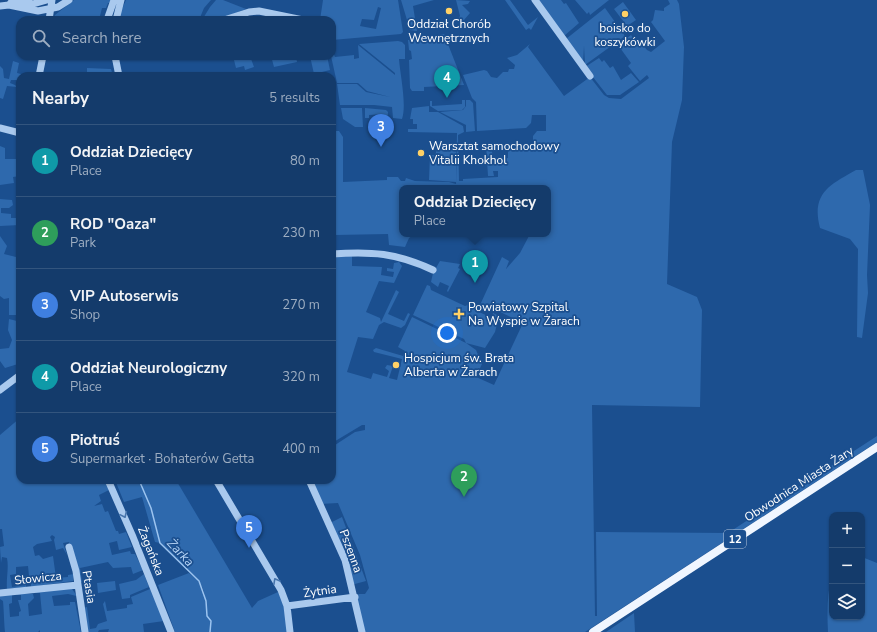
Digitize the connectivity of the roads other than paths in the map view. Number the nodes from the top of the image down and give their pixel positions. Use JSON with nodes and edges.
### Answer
{"nodes":[{"id":1,"x":18,"y":0,"type":"edge"},
{"id":2,"x":47,"y":0,"type":"edge"},
{"id":3,"x":52,"y":0,"type":"edge"},
{"id":4,"x":69,"y":0,"type":"edge"},
{"id":5,"x":114,"y":0,"type":"edge"},
{"id":6,"x":122,"y":0,"type":"edge"},
{"id":7,"x":535,"y":0,"type":"edge"},
{"id":8,"x":11,"y":3,"type":"edge"},
{"id":9,"x":0,"y":6,"type":"edge"},
{"id":10,"x":51,"y":9,"type":"junction"},
{"id":11,"x":38,"y":12,"type":"junction"},
{"id":12,"x":43,"y":16,"type":"edge"},
{"id":13,"x":49,"y":16,"type":"edge"},
{"id":14,"x":108,"y":16,"type":"edge"},
{"id":15,"x":117,"y":16,"type":"edge"},
{"id":16,"x":236,"y":16,"type":"edge"},
{"id":17,"x":283,"y":16,"type":"edge"},
{"id":18,"x":42,"y":60,"type":"edge"},
{"id":19,"x":116,"y":60,"type":"edge"},
{"id":20,"x":40,"y":72,"type":"edge"},
{"id":21,"x":118,"y":72,"type":"edge"},
{"id":22,"x":590,"y":76,"type":"dead end"},
{"id":23,"x":0,"y":128,"type":"edge"},
{"id":24,"x":16,"y":132,"type":"edge"},
{"id":25,"x":336,"y":254,"type":"edge"},
{"id":26,"x":433,"y":270,"type":"dead end"},
{"id":27,"x":16,"y":377,"type":"edge"},
{"id":28,"x":0,"y":390,"type":"edge"},
{"id":29,"x":877,"y":447,"type":"edge"},
{"id":30,"x":110,"y":484,"type":"edge"},
{"id":31,"x":218,"y":484,"type":"edge"},
{"id":32,"x":311,"y":484,"type":"edge"},
{"id":33,"x":69,"y":547,"type":"dead end"},
{"id":34,"x":78,"y":585,"type":"junction"},
{"id":35,"x":0,"y":593,"type":"edge"},
{"id":36,"x":355,"y":597,"type":"junction"},
{"id":37,"x":287,"y":606,"type":"junction"},
{"id":38,"x":85,"y":632,"type":"edge"},
{"id":39,"x":171,"y":632,"type":"edge"},
{"id":40,"x":290,"y":632,"type":"edge"},
{"id":41,"x":362,"y":632,"type":"edge"},
{"id":42,"x":593,"y":632,"type":"edge"}],
"edges":[{"from":1,"to":2,"type":"street"},
{"from":3,"to":10,"type":"street"},
{"from":4,"to":10,"type":"street"},
{"from":5,"to":14,"type":"street"},
{"from":6,"to":15,"type":"street"},
{"from":7,"to":22,"type":"street"},
{"from":8,"to":9,"type":"street"},
{"from":8,"to":11,"type":"street"},
{"from":10,"to":11,"type":"street"},
{"from":10,"to":13,"type":"street"},
{"from":11,"to":12,"type":"street"},
{"from":16,"to":17,"type":"street"},
{"from":18,"to":20,"type":"street"},
{"from":19,"to":21,"type":"street"},
{"from":23,"to":24,"type":"street"},
{"from":25,"to":26,"type":"street"},
{"from":27,"to":28,"type":"street"},
{"from":29,"to":42,"type":"main road","name":"Obwodnica Miasta Żary","number":"12"},
{"from":30,"to":39,"type":"street","name":"Żagańska","one_way":true},
{"from":37,"to":31,"type":"street","one_way":true},
{"from":32,"to":36,"type":"street","name":"Pszenna"},
{"from":33,"to":34,"type":"street","name":"Ptasia"},
{"from":34,"to":35,"type":"street","name":"Słowicza"},
{"from":34,"to":38,"type":"street","name":"Ptasia"},
{"from":36,"to":37,"type":"street","name":"Żytnia"},
{"from":36,"to":41,"type":"street","name":"Pszenna"},
{"from":37,"to":40,"type":"street"}]}
